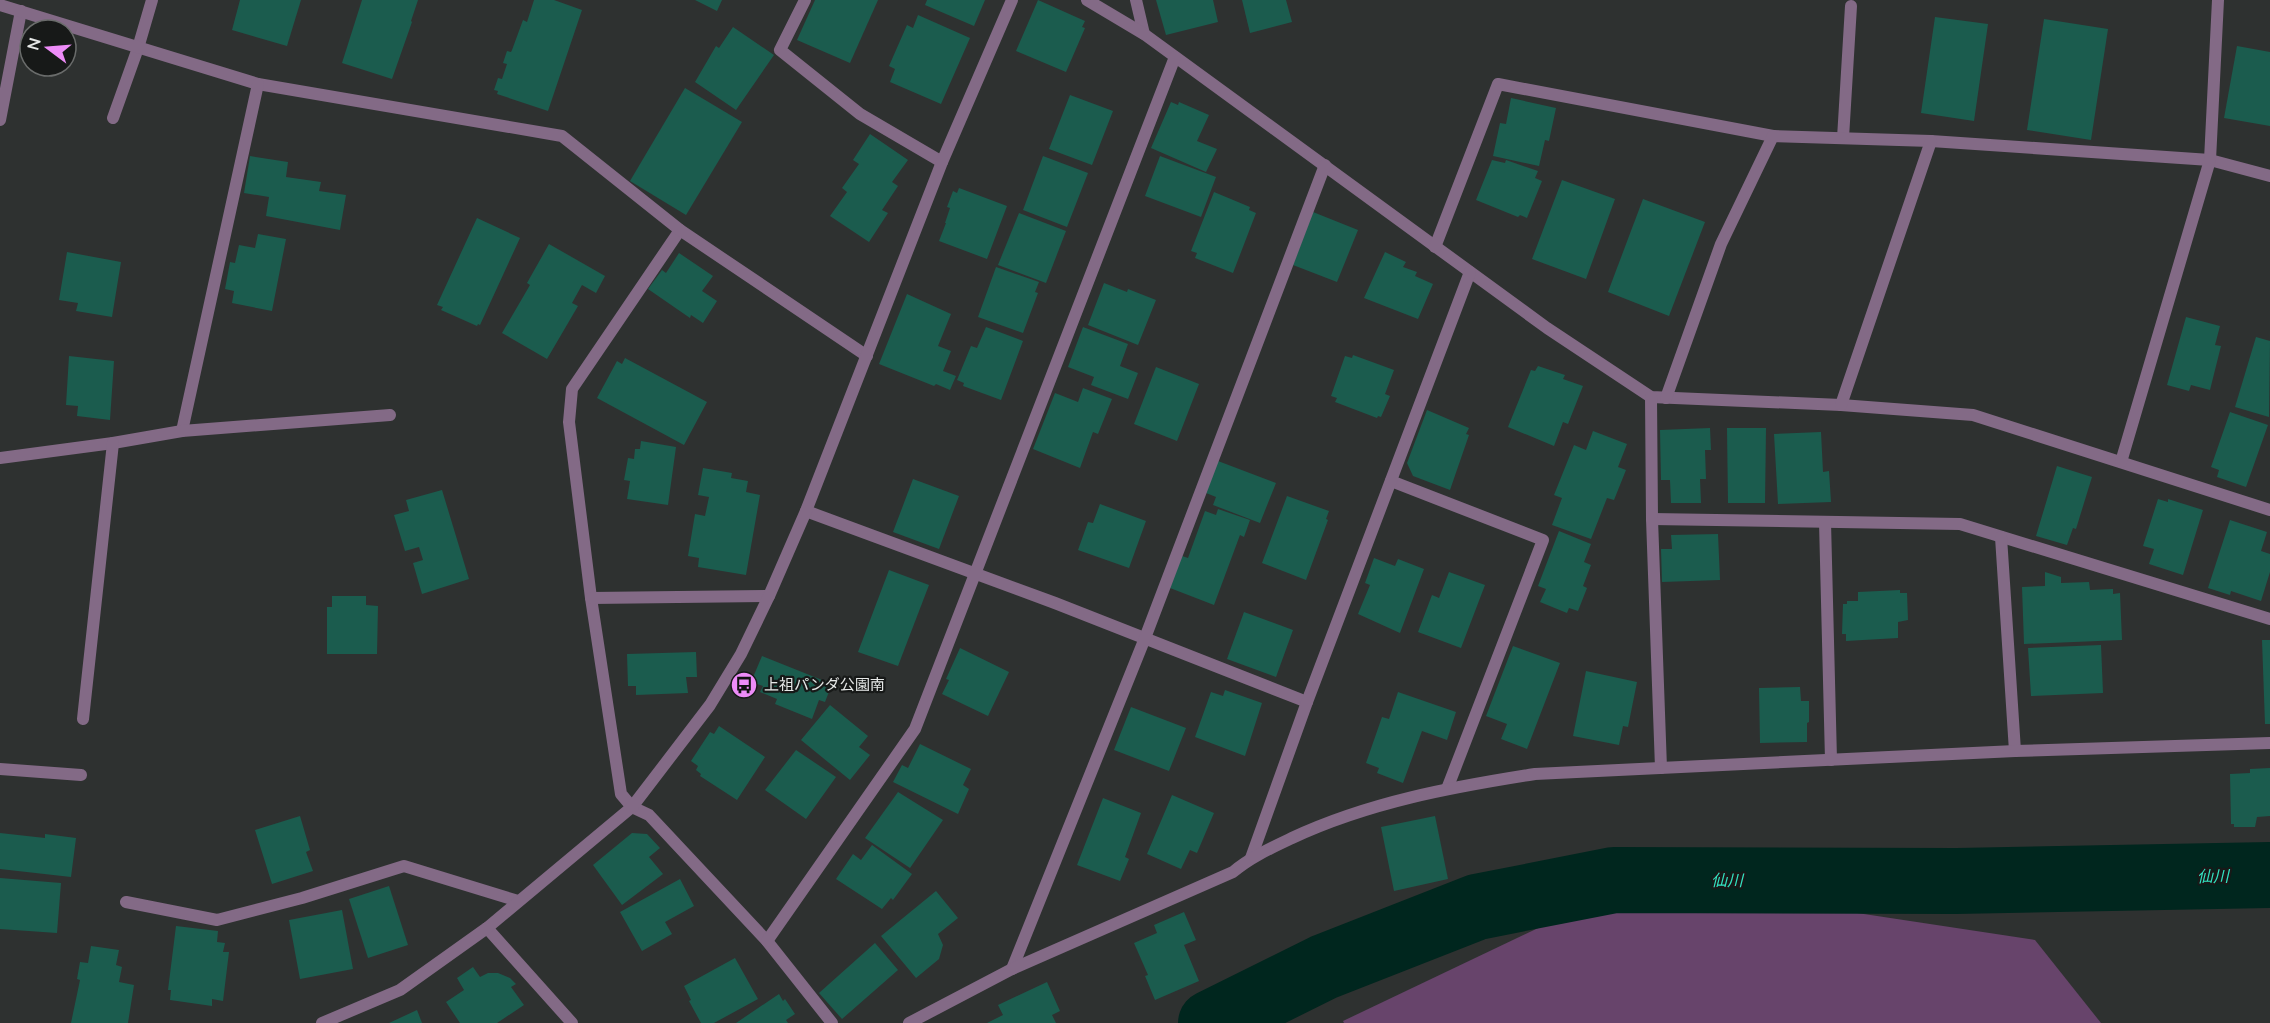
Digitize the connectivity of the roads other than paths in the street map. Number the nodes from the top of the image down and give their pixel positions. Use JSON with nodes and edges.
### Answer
{"nodes":[{"id":1,"x":152,"y":0,"type":"edge"},
{"id":2,"x":805,"y":0,"type":"edge"},
{"id":3,"x":1012,"y":0,"type":"edge"},
{"id":4,"x":1088,"y":0,"type":"edge"},
{"id":5,"x":1136,"y":0,"type":"edge"},
{"id":6,"x":2218,"y":0,"type":"edge"},
{"id":7,"x":0,"y":5,"type":"edge"},
{"id":8,"x":1851,"y":6,"type":"dead end"},
{"id":9,"x":21,"y":11,"type":"junction"},
{"id":10,"x":1144,"y":34,"type":"junction"},
{"id":11,"x":138,"y":48,"type":"junction"},
{"id":12,"x":1175,"y":57,"type":"junction"},
{"id":13,"x":258,"y":84,"type":"junction"},
{"id":14,"x":113,"y":118,"type":"dead end"},
{"id":15,"x":0,"y":120,"type":"edge"},
{"id":16,"x":1773,"y":136,"type":"junction"},
{"id":17,"x":1843,"y":138,"type":"junction"},
{"id":18,"x":1931,"y":141,"type":"junction"},
{"id":19,"x":2210,"y":160,"type":"junction"},
{"id":20,"x":942,"y":162,"type":"junction"},
{"id":21,"x":1324,"y":165,"type":"junction"},
{"id":22,"x":2270,"y":176,"type":"edge"},
{"id":23,"x":680,"y":230,"type":"junction"},
{"id":24,"x":1435,"y":247,"type":"junction"},
{"id":25,"x":1470,"y":272,"type":"junction"},
{"id":26,"x":867,"y":356,"type":"junction"},
{"id":27,"x":1651,"y":397,"type":"junction"},
{"id":28,"x":1666,"y":398,"type":"junction"},
{"id":29,"x":1841,"y":405,"type":"junction"},
{"id":30,"x":390,"y":415,"type":"dead end"},
{"id":31,"x":182,"y":431,"type":"junction"},
{"id":32,"x":113,"y":443,"type":"junction"},
{"id":33,"x":0,"y":458,"type":"edge"},
{"id":34,"x":2121,"y":462,"type":"junction"},
{"id":35,"x":1391,"y":481,"type":"junction"},
{"id":36,"x":2270,"y":510,"type":"edge"},
{"id":37,"x":806,"y":511,"type":"junction"},
{"id":38,"x":1652,"y":519,"type":"junction"},
{"id":39,"x":1825,"y":522,"type":"junction"},
{"id":40,"x":2001,"y":537,"type":"junction"},
{"id":41,"x":976,"y":574,"type":"junction"},
{"id":42,"x":769,"y":596,"type":"junction"},
{"id":43,"x":591,"y":598,"type":"junction"},
{"id":44,"x":2270,"y":619,"type":"edge"},
{"id":45,"x":1144,"y":638,"type":"junction"},
{"id":46,"x":1307,"y":702,"type":"junction"},
{"id":47,"x":83,"y":719,"type":"dead end"},
{"id":48,"x":2270,"y":743,"type":"edge"},
{"id":49,"x":2014,"y":751,"type":"junction"},
{"id":50,"x":1831,"y":760,"type":"junction"},
{"id":51,"x":1661,"y":768,"type":"junction"},
{"id":52,"x":0,"y":770,"type":"edge"},
{"id":53,"x":81,"y":775,"type":"dead end"},
{"id":54,"x":1447,"y":789,"type":"junction"},
{"id":55,"x":632,"y":807,"type":"junction"},
{"id":56,"x":1251,"y":858,"type":"junction"},
{"id":57,"x":126,"y":902,"type":"dead end"},
{"id":58,"x":518,"y":902,"type":"junction"},
{"id":59,"x":487,"y":928,"type":"junction"},
{"id":60,"x":767,"y":941,"type":"junction"},
{"id":61,"x":1012,"y":969,"type":"junction"},
{"id":62,"x":328,"y":1022,"type":"edge"},
{"id":63,"x":572,"y":1023,"type":"edge"},
{"id":64,"x":832,"y":1023,"type":"edge"},
{"id":65,"x":909,"y":1023,"type":"edge"}],
"edges":[{"from":1,"to":11,"type":"street"},
{"from":2,"to":20,"type":"street"},
{"from":3,"to":20,"type":"street"},
{"from":4,"to":10,"type":"street"},
{"from":5,"to":10,"type":"street"},
{"from":6,"to":19,"type":"street"},
{"from":7,"to":9,"type":"street"},
{"from":8,"to":17,"type":"street"},
{"from":9,"to":11,"type":"street"},
{"from":9,"to":15,"type":"street"},
{"from":10,"to":12,"type":"street"},
{"from":11,"to":13,"type":"street"},
{"from":11,"to":14,"type":"street"},
{"from":12,"to":21,"type":"street"},
{"from":12,"to":41,"type":"street"},
{"from":13,"to":23,"type":"street"},
{"from":13,"to":31,"type":"street"},
{"from":16,"to":17,"type":"street"},
{"from":16,"to":24,"type":"street"},
{"from":16,"to":28,"type":"street"},
{"from":17,"to":18,"type":"street"},
{"from":18,"to":19,"type":"street"},
{"from":18,"to":29,"type":"street"},
{"from":19,"to":22,"type":"street"},
{"from":19,"to":34,"type":"street"},
{"from":20,"to":26,"type":"street"},
{"from":21,"to":24,"type":"street"},
{"from":21,"to":45,"type":"street"},
{"from":23,"to":26,"type":"street"},
{"from":23,"to":43,"type":"street"},
{"from":24,"to":25,"type":"street"},
{"from":25,"to":27,"type":"street"},
{"from":25,"to":35,"type":"street"},
{"from":26,"to":37,"type":"street"},
{"from":27,"to":28,"type":"street"},
{"from":27,"to":38,"type":"street"},
{"from":28,"to":29,"type":"street"},
{"from":29,"to":34,"type":"street"},
{"from":30,"to":31,"type":"street"},
{"from":31,"to":32,"type":"street"},
{"from":32,"to":33,"type":"street"},
{"from":32,"to":47,"type":"street"},
{"from":34,"to":36,"type":"street"},
{"from":35,"to":46,"type":"street"},
{"from":35,"to":54,"type":"street"},
{"from":37,"to":41,"type":"street"},
{"from":37,"to":42,"type":"street"},
{"from":38,"to":39,"type":"street"},
{"from":38,"to":51,"type":"street"},
{"from":39,"to":40,"type":"street"},
{"from":39,"to":50,"type":"street"},
{"from":40,"to":44,"type":"street"},
{"from":40,"to":49,"type":"street"},
{"from":41,"to":45,"type":"street"},
{"from":41,"to":60,"type":"street"},
{"from":42,"to":43,"type":"street"},
{"from":42,"to":55,"type":"street"},
{"from":43,"to":55,"type":"street"},
{"from":45,"to":46,"type":"street"},
{"from":45,"to":61,"type":"street"},
{"from":46,"to":56,"type":"street"},
{"from":48,"to":49,"type":"street"},
{"from":49,"to":50,"type":"street"},
{"from":50,"to":51,"type":"street"},
{"from":51,"to":54,"type":"street"},
{"from":52,"to":53,"type":"street"},
{"from":54,"to":56,"type":"street"},
{"from":55,"to":58,"type":"street"},
{"from":55,"to":60,"type":"street"},
{"from":56,"to":61,"type":"street"},
{"from":57,"to":58,"type":"street"},
{"from":58,"to":59,"type":"street"},
{"from":59,"to":62,"type":"street"},
{"from":59,"to":63,"type":"street"},
{"from":60,"to":64,"type":"street"},
{"from":61,"to":65,"type":"street"}]}
